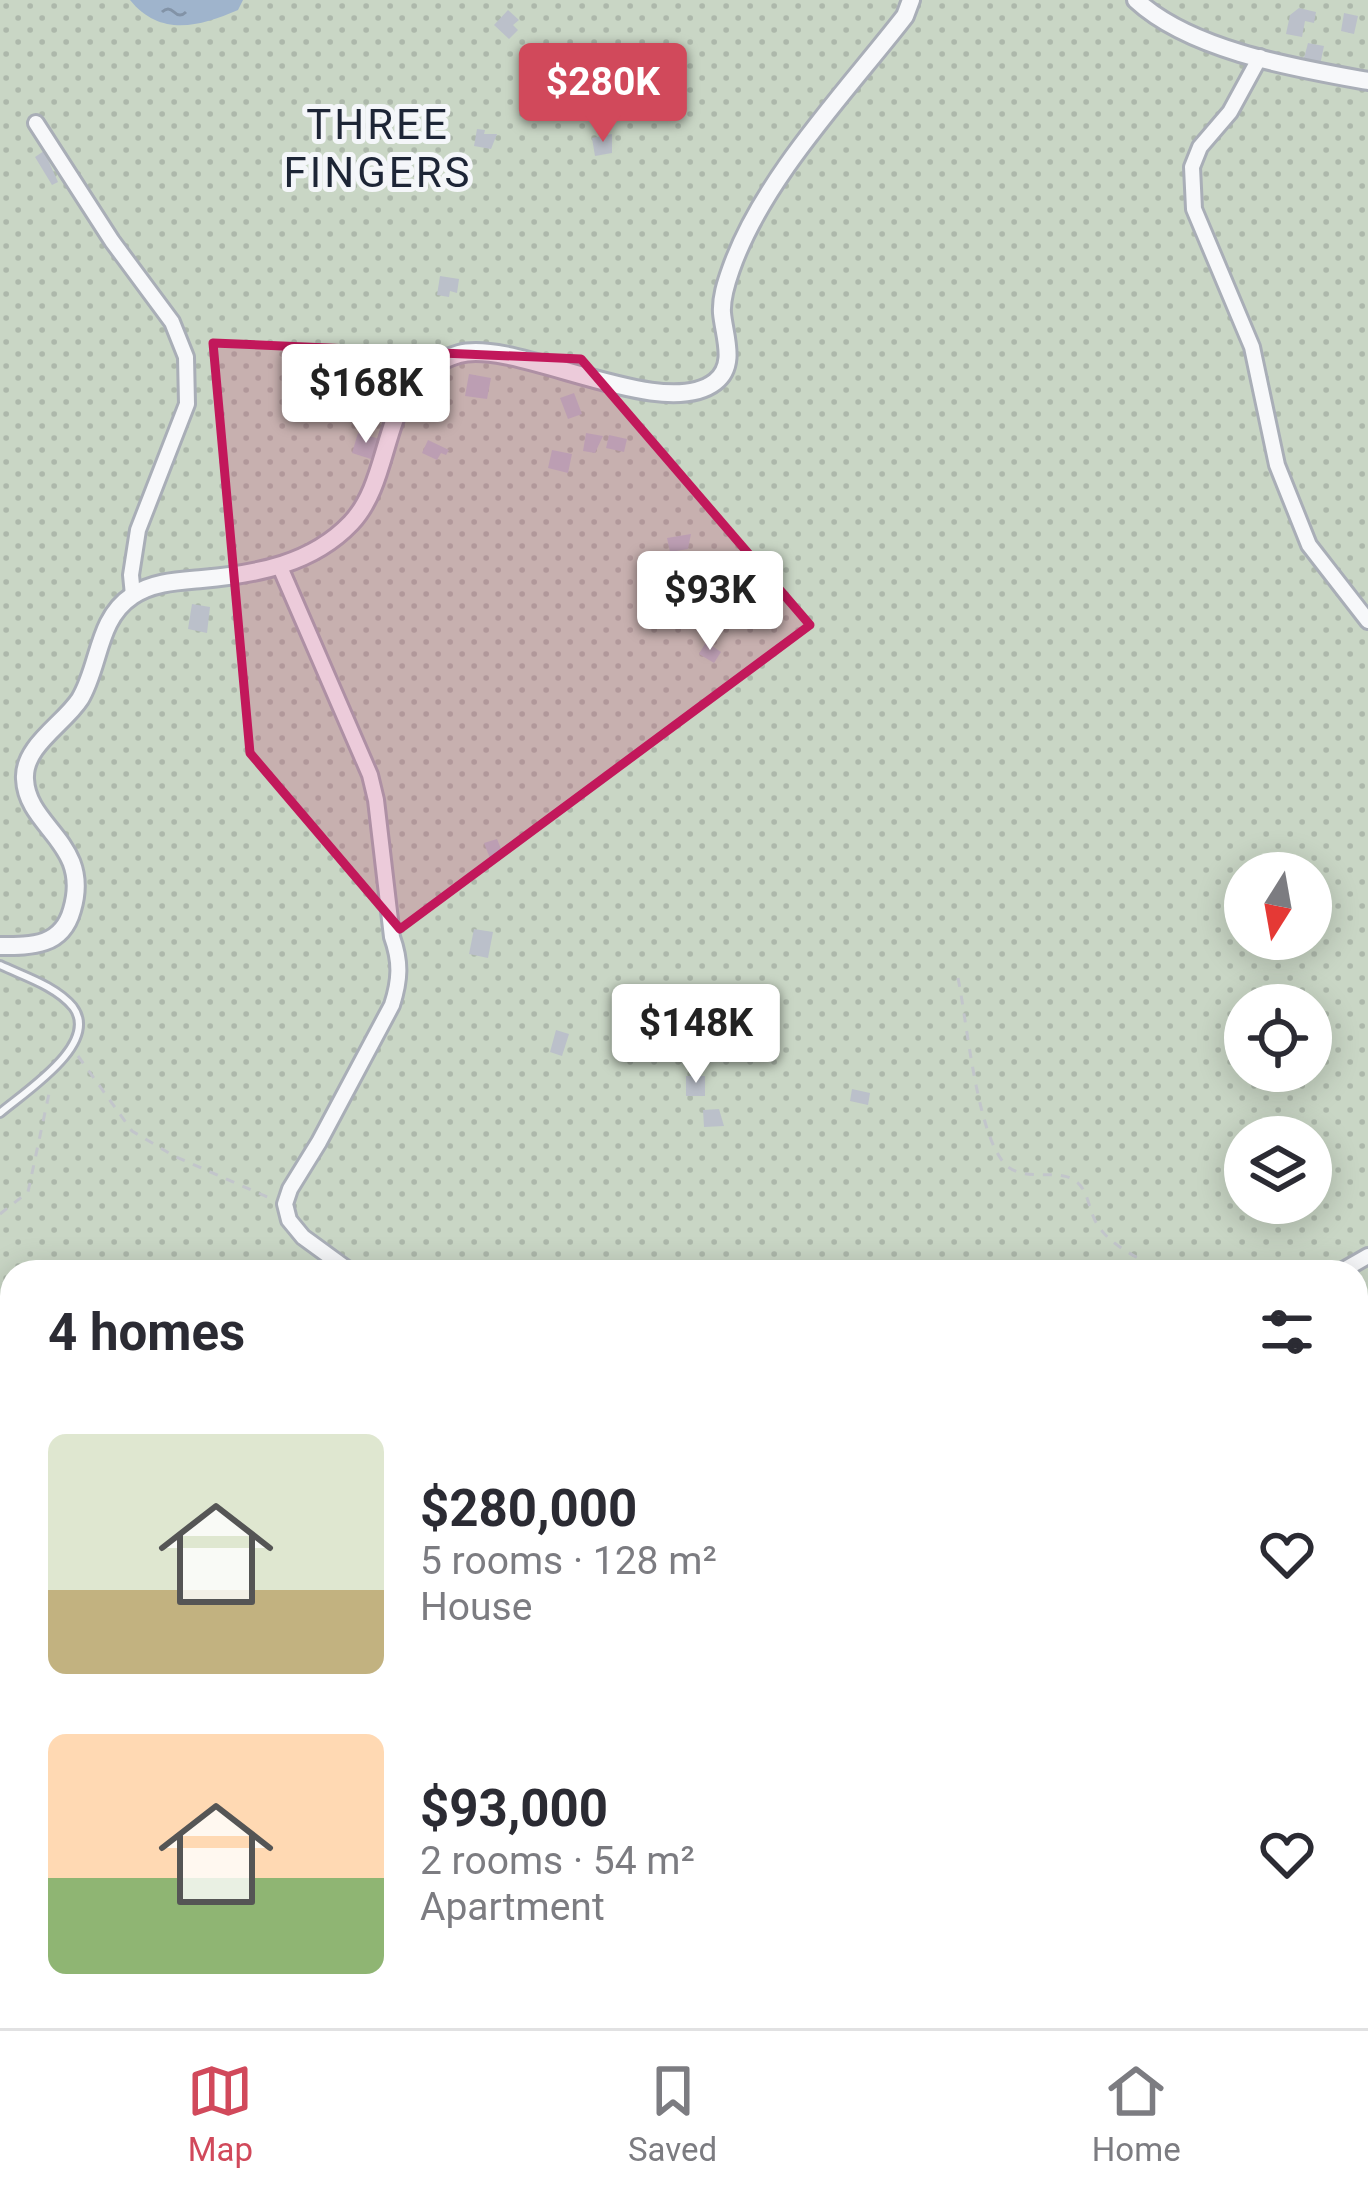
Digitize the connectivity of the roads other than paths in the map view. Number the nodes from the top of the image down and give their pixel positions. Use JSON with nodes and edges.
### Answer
{"nodes":[{"id":1,"x":911,"y":0,"type":"edge"},
{"id":2,"x":1136,"y":0,"type":"edge"},
{"id":3,"x":1260,"y":57,"type":"junction"},
{"id":4,"x":1368,"y":81,"type":"edge"},
{"id":5,"x":36,"y":123,"type":"dead end"},
{"id":6,"x":280,"y":568,"type":"junction"},
{"id":7,"x":133,"y":595,"type":"junction"},
{"id":8,"x":1368,"y":621,"type":"edge"},
{"id":9,"x":0,"y":946,"type":"edge"},
{"id":10,"x":0,"y":965,"type":"edge"},
{"id":11,"x":0,"y":1113,"type":"edge"},
{"id":12,"x":335,"y":1260,"type":"edge"}],
"edges":[{"from":1,"to":6,"type":"street"},
{"from":2,"to":3,"type":"street"},
{"from":3,"to":4,"type":"street"},
{"from":3,"to":8,"type":"street"},
{"from":5,"to":7,"type":"street"},
{"from":6,"to":7,"type":"street"},
{"from":6,"to":12,"type":"street"},
{"from":7,"to":9,"type":"street"},
{"from":10,"to":11,"type":"lane"}]}
